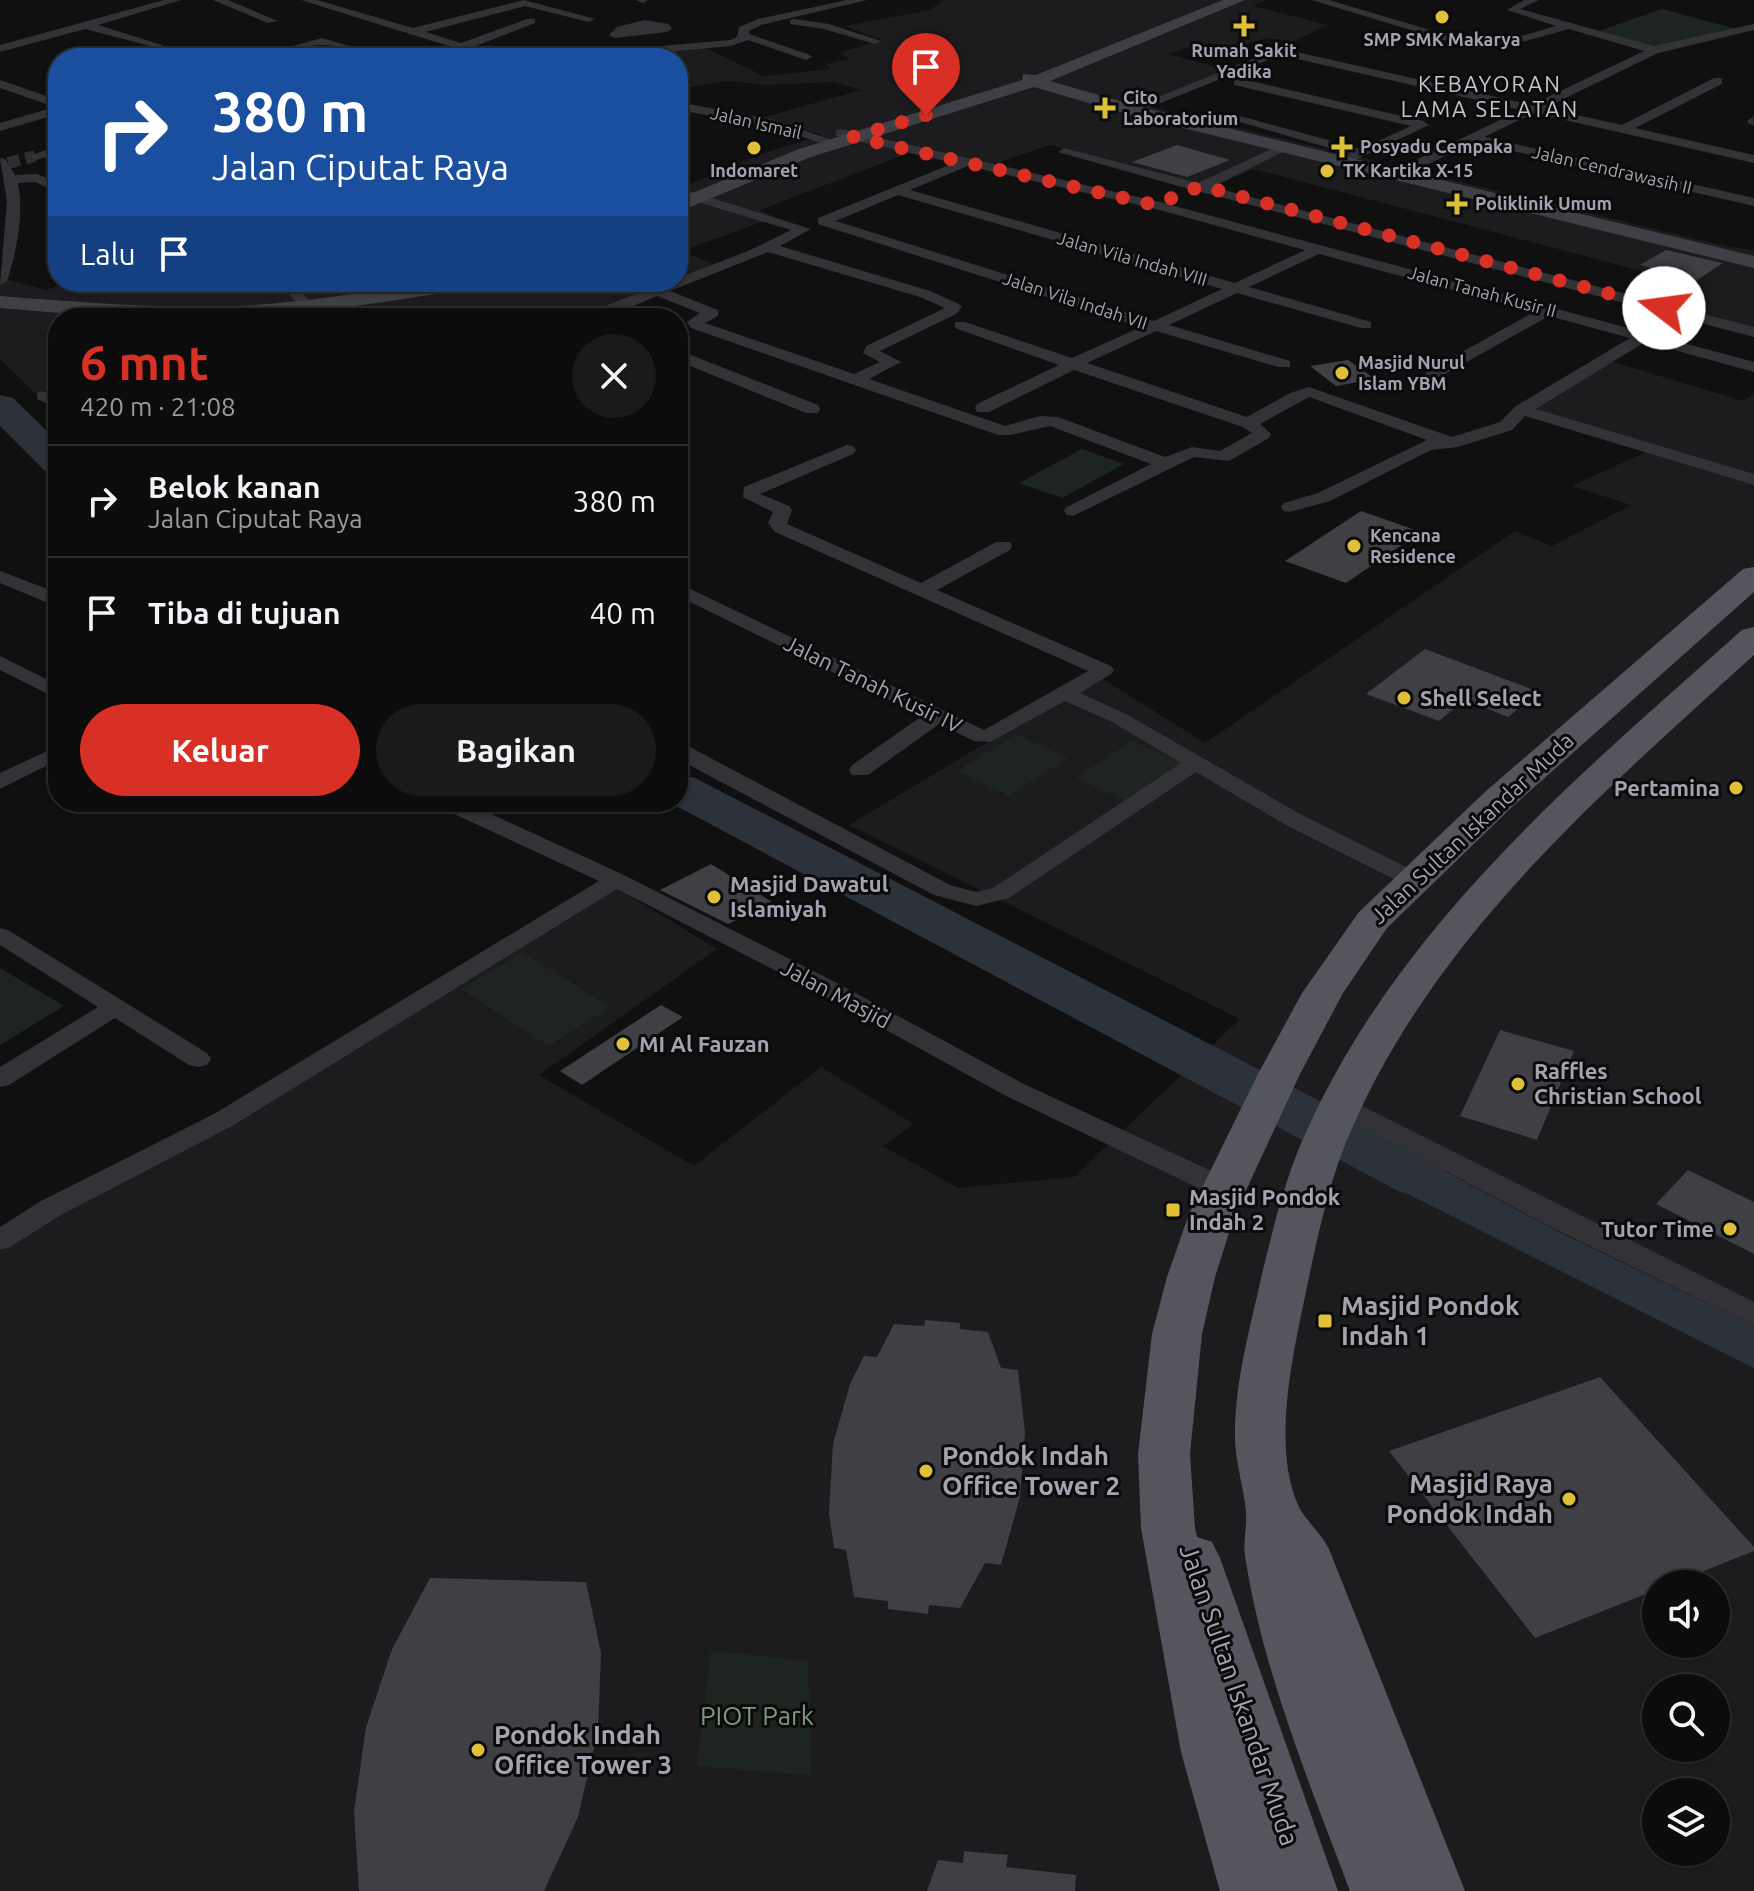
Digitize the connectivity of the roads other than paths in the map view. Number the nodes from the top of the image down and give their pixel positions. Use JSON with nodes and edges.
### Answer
{"nodes":[{"id":1,"x":176,"y":0,"type":"edge"},
{"id":2,"x":218,"y":0,"type":"edge"},
{"id":3,"x":306,"y":0,"type":"edge"},
{"id":4,"x":862,"y":0,"type":"edge"},
{"id":5,"x":1237,"y":0,"type":"edge"},
{"id":6,"x":1317,"y":0,"type":"edge"},
{"id":7,"x":1534,"y":0,"type":"edge"},
{"id":8,"x":527,"y":2,"type":"edge"},
{"id":9,"x":358,"y":3,"type":"dead end"},
{"id":10,"x":795,"y":3,"type":"dead end"},
{"id":11,"x":333,"y":9,"type":"junction"},
{"id":12,"x":445,"y":9,"type":"dead end"},
{"id":13,"x":821,"y":11,"type":"junction"},
{"id":14,"x":1575,"y":15,"type":"dead end"},
{"id":15,"x":470,"y":16,"type":"junction"},
{"id":16,"x":780,"y":17,"type":"junction"},
{"id":17,"x":589,"y":19,"type":"dead end"},
{"id":18,"x":272,"y":21,"type":"dead end"},
{"id":19,"x":531,"y":21,"type":"dead end"},
{"id":20,"x":1602,"y":21,"type":"dead end"},
{"id":21,"x":1615,"y":24,"type":"dead end"},
{"id":22,"x":85,"y":25,"type":"junction"},
{"id":23,"x":1567,"y":27,"type":"junction"},
{"id":24,"x":1754,"y":27,"type":"edge"},
{"id":25,"x":412,"y":32,"type":"junction"},
{"id":26,"x":1590,"y":32,"type":"junction"},
{"id":27,"x":615,"y":35,"type":"dead end"},
{"id":28,"x":743,"y":36,"type":"junction"},
{"id":29,"x":875,"y":41,"type":"dead end"},
{"id":30,"x":158,"y":47,"type":"dead end"},
{"id":31,"x":461,"y":47,"type":"junction"},
{"id":32,"x":292,"y":48,"type":"edge"},
{"id":33,"x":352,"y":48,"type":"edge"},
{"id":34,"x":464,"y":48,"type":"edge"},
{"id":35,"x":630,"y":48,"type":"edge"},
{"id":36,"x":671,"y":48,"type":"edge"},
{"id":37,"x":0,"y":49,"type":"edge"},
{"id":38,"x":1654,"y":50,"type":"junction"},
{"id":39,"x":806,"y":57,"type":"dead end"},
{"id":40,"x":1037,"y":79,"type":"junction"},
{"id":41,"x":1718,"y":81,"type":"dead end"},
{"id":42,"x":1238,"y":82,"type":"dead end"},
{"id":43,"x":0,"y":84,"type":"edge"},
{"id":44,"x":1285,"y":93,"type":"junction"},
{"id":45,"x":48,"y":103,"type":"edge"},
{"id":46,"x":688,"y":108,"type":"edge"},
{"id":47,"x":1532,"y":109,"type":"junction"},
{"id":48,"x":48,"y":110,"type":"edge"},
{"id":49,"x":1132,"y":110,"type":"junction"},
{"id":50,"x":1229,"y":117,"type":"junction"},
{"id":51,"x":0,"y":127,"type":"edge"},
{"id":52,"x":1204,"y":128,"type":"junction"},
{"id":53,"x":1624,"y":129,"type":"junction"},
{"id":54,"x":837,"y":138,"type":"junction"},
{"id":55,"x":1471,"y":138,"type":"junction"},
{"id":56,"x":1285,"y":148,"type":"junction"},
{"id":57,"x":1064,"y":152,"type":"dead end"},
{"id":58,"x":48,"y":153,"type":"edge"},
{"id":59,"x":1362,"y":153,"type":"junction"},
{"id":60,"x":35,"y":156,"type":"tunnel mouth"},
{"id":61,"x":1754,"y":159,"type":"edge"},
{"id":62,"x":1343,"y":162,"type":"junction"},
{"id":63,"x":4,"y":163,"type":"edge"},
{"id":64,"x":959,"y":166,"type":"junction"},
{"id":65,"x":1396,"y":175,"type":"junction"},
{"id":66,"x":11,"y":179,"type":"junction"},
{"id":67,"x":48,"y":184,"type":"edge"},
{"id":68,"x":1201,"y":186,"type":"junction"},
{"id":69,"x":897,"y":191,"type":"junction"},
{"id":70,"x":48,"y":192,"type":"edge"},
{"id":71,"x":43,"y":194,"type":"dead end"},
{"id":72,"x":688,"y":198,"type":"edge"},
{"id":73,"x":688,"y":200,"type":"edge"},
{"id":74,"x":1754,"y":202,"type":"edge"},
{"id":75,"x":1155,"y":205,"type":"junction"},
{"id":76,"x":812,"y":225,"type":"junction"},
{"id":77,"x":767,"y":247,"type":"junction"},
{"id":78,"x":1320,"y":248,"type":"junction"},
{"id":79,"x":1304,"y":255,"type":"junction"},
{"id":80,"x":1754,"y":262,"type":"edge"},
{"id":81,"x":688,"y":278,"type":"edge"},
{"id":82,"x":0,"y":281,"type":"edge"},
{"id":83,"x":1232,"y":288,"type":"junction"},
{"id":84,"x":0,"y":290,"type":"edge"},
{"id":85,"x":1434,"y":291,"type":"dead end"},
{"id":86,"x":294,"y":292,"type":"edge"},
{"id":87,"x":356,"y":292,"type":"edge"},
{"id":88,"x":407,"y":292,"type":"edge"},
{"id":89,"x":653,"y":292,"type":"edge"},
{"id":90,"x":659,"y":292,"type":"edge"},
{"id":91,"x":301,"y":299,"type":"junction"},
{"id":92,"x":0,"y":302,"type":"edge"},
{"id":93,"x":70,"y":308,"type":"edge"},
{"id":94,"x":291,"y":308,"type":"edge"},
{"id":95,"x":613,"y":308,"type":"edge"},
{"id":96,"x":1549,"y":310,"type":"junction"},
{"id":97,"x":960,"y":325,"type":"dead end"},
{"id":98,"x":1366,"y":325,"type":"dead end"},
{"id":99,"x":1155,"y":326,"type":"junction"},
{"id":100,"x":1754,"y":332,"type":"edge"},
{"id":101,"x":1644,"y":336,"type":"junction"},
{"id":102,"x":688,"y":359,"type":"edge"},
{"id":103,"x":1073,"y":364,"type":"junction"},
{"id":104,"x":1284,"y":364,"type":"dead end"},
{"id":105,"x":1754,"y":367,"type":"edge"},
{"id":106,"x":1432,"y":375,"type":"dead end"},
{"id":107,"x":854,"y":380,"type":"junction"},
{"id":108,"x":983,"y":408,"type":"dead end"},
{"id":109,"x":812,"y":409,"type":"dead end"},
{"id":110,"x":1522,"y":410,"type":"junction"},
{"id":111,"x":1249,"y":423,"type":"junction"},
{"id":112,"x":1452,"y":443,"type":"junction"},
{"id":113,"x":847,"y":450,"type":"dead end"},
{"id":114,"x":1165,"y":463,"type":"junction"},
{"id":115,"x":1754,"y":480,"type":"edge"},
{"id":116,"x":1290,"y":507,"type":"dead end"},
{"id":117,"x":1073,"y":511,"type":"dead end"},
{"id":118,"x":1003,"y":546,"type":"dead end"},
{"id":119,"x":1754,"y":576,"type":"edge"},
{"id":120,"x":0,"y":577,"type":"edge"},
{"id":121,"x":924,"y":589,"type":"junction"},
{"id":122,"x":688,"y":594,"type":"edge"},
{"id":123,"x":48,"y":596,"type":"edge"},
{"id":124,"x":1750,"y":645,"type":"edge"},
{"id":125,"x":0,"y":662,"type":"edge"},
{"id":126,"x":48,"y":688,"type":"edge"},
{"id":127,"x":1066,"y":694,"type":"junction"},
{"id":128,"x":938,"y":715,"type":"junction"},
{"id":129,"x":688,"y":755,"type":"edge"},
{"id":130,"x":48,"y":757,"type":"edge"},
{"id":131,"x":1195,"y":763,"type":"junction"},
{"id":132,"x":860,"y":770,"type":"dead end"},
{"id":133,"x":0,"y":782,"type":"edge"},
{"id":134,"x":469,"y":812,"type":"edge"},
{"id":135,"x":1412,"y":879,"type":"junction"},
{"id":136,"x":616,"y":880,"type":"junction"},
{"id":137,"x":0,"y":935,"type":"edge"},
{"id":138,"x":116,"y":1007,"type":"junction"},
{"id":139,"x":198,"y":1059,"type":"dead end"},
{"id":140,"x":0,"y":1079,"type":"edge"},
{"id":141,"x":1336,"y":1116,"type":"junction"},
{"id":142,"x":1233,"y":1168,"type":"junction"},
{"id":143,"x":0,"y":1240,"type":"edge"},
{"id":144,"x":1754,"y":1315,"type":"edge"},
{"id":145,"x":1167,"y":1500,"type":"junction"},
{"id":146,"x":1273,"y":1513,"type":"junction"},
{"id":147,"x":1251,"y":1891,"type":"edge"},
{"id":148,"x":1307,"y":1891,"type":"edge"},
{"id":149,"x":1381,"y":1891,"type":"edge"},
{"id":150,"x":1434,"y":1891,"type":"edge"}],
"edges":[{"from":1,"to":22,"type":"street"},
{"from":2,"to":18,"type":"street"},
{"from":3,"to":11,"type":"street"},
{"from":4,"to":13,"type":"street"},
{"from":5,"to":40,"type":"main road"},
{"from":6,"to":23,"type":"street"},
{"from":7,"to":23,"type":"street"},
{"from":8,"to":15,"type":"street"},
{"from":8,"to":17,"type":"street"},
{"from":9,"to":11,"type":"street"},
{"from":10,"to":13,"type":"street"},
{"from":11,"to":25,"type":"street"},
{"from":12,"to":15,"type":"street"},
{"from":13,"to":16,"type":"street"},
{"from":14,"to":20,"type":"street"},
{"from":15,"to":25,"type":"street"},
{"from":16,"to":28,"type":"street"},
{"from":16,"to":29,"type":"street"},
{"from":19,"to":31,"type":"street"},
{"from":21,"to":26,"type":"street"},
{"from":22,"to":30,"type":"street"},
{"from":22,"to":37,"type":"street"},
{"from":23,"to":26,"type":"street"},
{"from":24,"to":38,"type":"street"},
{"from":25,"to":31,"type":"street"},
{"from":26,"to":38,"type":"street"},
{"from":27,"to":35,"type":"street"},
{"from":28,"to":36,"type":"street"},
{"from":28,"to":39,"type":"street"},
{"from":31,"to":34,"type":"street"},
{"from":32,"to":33,"type":"street"},
{"from":38,"to":47,"type":"street"},
{"from":40,"to":49,"type":"main road"},
{"from":40,"to":54,"type":"main road"},
{"from":41,"to":53,"type":"street"},
{"from":42,"to":44,"type":"street"},
{"from":43,"to":45,"type":"street"},
{"from":44,"to":50,"type":"street"},
{"from":44,"to":59,"type":"street"},
{"from":46,"to":54,"type":"street","name":"Jalan Ismail"},
{"from":47,"to":49,"type":"street"},
{"from":47,"to":53,"type":"street"},
{"from":47,"to":55,"type":"street"},
{"from":48,"to":51,"type":"street"},
{"from":49,"to":52,"type":"main road"},
{"from":50,"to":52,"type":"street"},
{"from":50,"to":59,"type":"street"},
{"from":52,"to":56,"type":"main road"},
{"from":53,"to":61,"type":"street"},
{"from":54,"to":64,"type":"street","name":"Jalan Tanah Kusir II"},
{"from":54,"to":72,"type":"main road"},
{"from":55,"to":65,"type":"street"},
{"from":55,"to":74,"type":"street","name":"Jalan Cendrawasih II"},
{"from":56,"to":62,"type":"main road"},
{"from":56,"to":68,"type":"street"},
{"from":57,"to":68,"type":"street","name":"Jalan Tanah Kusir II"},
{"from":58,"to":60,"type":"street"},
{"from":59,"to":62,"type":"street"},
{"from":62,"to":65,"type":"main road"},
{"from":63,"to":66,"type":"street"},
{"from":64,"to":69,"type":"street"},
{"from":64,"to":75,"type":"street","name":"Jalan Tanah Kusir II"},
{"from":64,"to":79,"type":"street"},
{"from":65,"to":80,"type":"main road"},
{"from":66,"to":67,"type":"street"},
{"from":66,"to":82,"type":"street"},
{"from":68,"to":75,"type":"street"},
{"from":68,"to":100,"type":"street","name":"Jalan Tanah Kusir II"},
{"from":69,"to":76,"type":"street"},
{"from":69,"to":83,"type":"street","name":"Jalan Vila Indah VIII"},
{"from":70,"to":71,"type":"street"},
{"from":73,"to":76,"type":"street","name":"Jalan Vila Indah VII"},
{"from":75,"to":78,"type":"street","name":"Jalan Tanah Kusir II"},
{"from":76,"to":77,"type":"street"},
{"from":76,"to":99,"type":"street","name":"Jalan Vila Indah VII"},
{"from":77,"to":81,"type":"street"},
{"from":77,"to":107,"type":"street"},
{"from":78,"to":79,"type":"street"},
{"from":78,"to":96,"type":"street","name":"Jalan Tanah Kusir II"},
{"from":79,"to":83,"type":"street"},
{"from":79,"to":85,"type":"street"},
{"from":83,"to":98,"type":"street","name":"Jalan Vila Indah VIII"},
{"from":83,"to":99,"type":"street"},
{"from":84,"to":91,"type":"main road"},
{"from":86,"to":91,"type":"street"},
{"from":87,"to":91,"type":"main road"},
{"from":88,"to":94,"type":"main road"},
{"from":89,"to":95,"type":"street"},
{"from":90,"to":107,"type":"street"},
{"from":92,"to":93,"type":"main road"},
{"from":96,"to":101,"type":"street","name":"Jalan Tanah Kusir II"},
{"from":96,"to":106,"type":"street"},
{"from":97,"to":103,"type":"street"},
{"from":99,"to":103,"type":"street","name":"Jalan Vila Indah VII"},
{"from":99,"to":104,"type":"street"},
{"from":101,"to":105,"type":"street","name":"Jalan Tanah Kusir II"},
{"from":101,"to":110,"type":"street"},
{"from":102,"to":109,"type":"street"},
{"from":103,"to":108,"type":"street","name":"Jalan Vila Indah VII"},
{"from":103,"to":111,"type":"street"},
{"from":107,"to":114,"type":"street"},
{"from":110,"to":112,"type":"street"},
{"from":110,"to":115,"type":"street"},
{"from":111,"to":112,"type":"street"},
{"from":111,"to":114,"type":"street"},
{"from":112,"to":116,"type":"street"},
{"from":113,"to":121,"type":"street","name":"Jalan Tanah Kusir IV"},
{"from":114,"to":117,"type":"street"},
{"from":118,"to":121,"type":"street"},
{"from":119,"to":135,"type":"highway","name":"Jalan Sultan Iskandar Muda"},
{"from":120,"to":123,"type":"street"},
{"from":121,"to":127,"type":"street","name":"Jalan Tanah Kusir IV"},
{"from":122,"to":128,"type":"street","name":"Jalan Tanah Kusir IV"},
{"from":124,"to":141,"type":"highway"},
{"from":125,"to":126,"type":"street"},
{"from":127,"to":128,"type":"street","name":"Jalan Tanah Kusir IV"},
{"from":127,"to":131,"type":"street"},
{"from":128,"to":132,"type":"street"},
{"from":129,"to":131,"type":"street"},
{"from":130,"to":133,"type":"street"},
{"from":131,"to":135,"type":"street"},
{"from":134,"to":136,"type":"street","name":"Jalan Masjid"},
{"from":135,"to":142,"type":"highway","name":"Jalan Sultan Iskandar Muda"},
{"from":136,"to":142,"type":"street","name":"Jalan Masjid"},
{"from":136,"to":143,"type":"street"},
{"from":137,"to":138,"type":"street"},
{"from":138,"to":139,"type":"street"},
{"from":138,"to":140,"type":"street"},
{"from":141,"to":144,"type":"street"},
{"from":141,"to":146,"type":"highway"},
{"from":142,"to":145,"type":"highway","name":"Jalan Sultan Iskandar Muda"},
{"from":145,"to":147,"type":"highway","name":"Jalan Sultan Iskandar Muda"},
{"from":145,"to":148,"type":"highway","name":"Jalan Sultan Iskandar Muda"},
{"from":146,"to":149,"type":"highway"},
{"from":146,"to":150,"type":"highway"}]}
